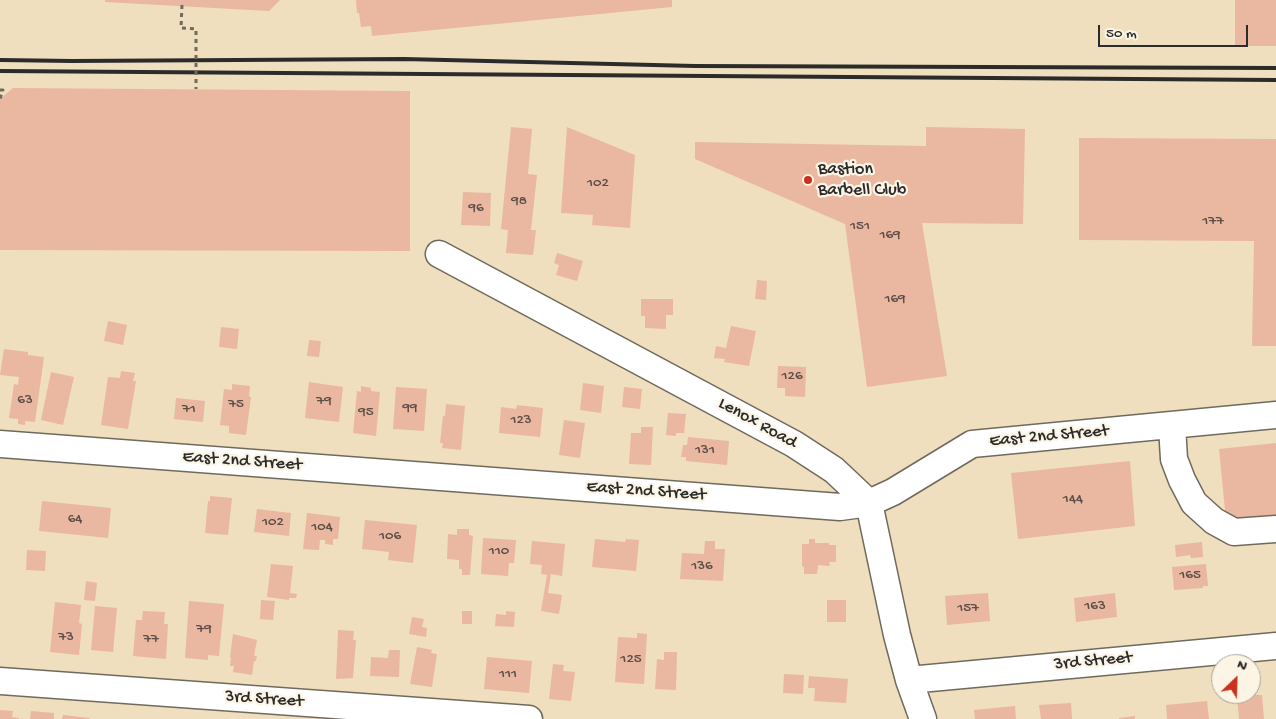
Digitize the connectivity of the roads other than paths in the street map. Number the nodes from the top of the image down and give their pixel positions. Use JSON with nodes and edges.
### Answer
{"nodes":[{"id":1,"x":439,"y":254,"type":"dead end"},
{"id":2,"x":1276,"y":415,"type":"edge"},
{"id":3,"x":1172,"y":426,"type":"junction"},
{"id":4,"x":0,"y":444,"type":"edge"},
{"id":5,"x":869,"y":503,"type":"junction"},
{"id":6,"x":1276,"y":529,"type":"edge"},
{"id":7,"x":1276,"y":646,"type":"edge"},
{"id":8,"x":909,"y":680,"type":"junction"},
{"id":9,"x":0,"y":681,"type":"edge"},
{"id":10,"x":529,"y":719,"type":"edge"},
{"id":11,"x":923,"y":719,"type":"edge"}],
"edges":[{"from":1,"to":5,"type":"street","name":"Lenox Road"},
{"from":2,"to":3,"type":"street","name":"East 2nd Street"},
{"from":3,"to":5,"type":"street","name":"East 2nd Street"},
{"from":3,"to":6,"type":"street"},
{"from":4,"to":5,"type":"street","name":"East 2nd Street"},
{"from":5,"to":8,"type":"street"},
{"from":7,"to":8,"type":"street","name":"3rd Street"},
{"from":8,"to":11,"type":"street"},
{"from":9,"to":10,"type":"street","name":"3rd Street"}]}
